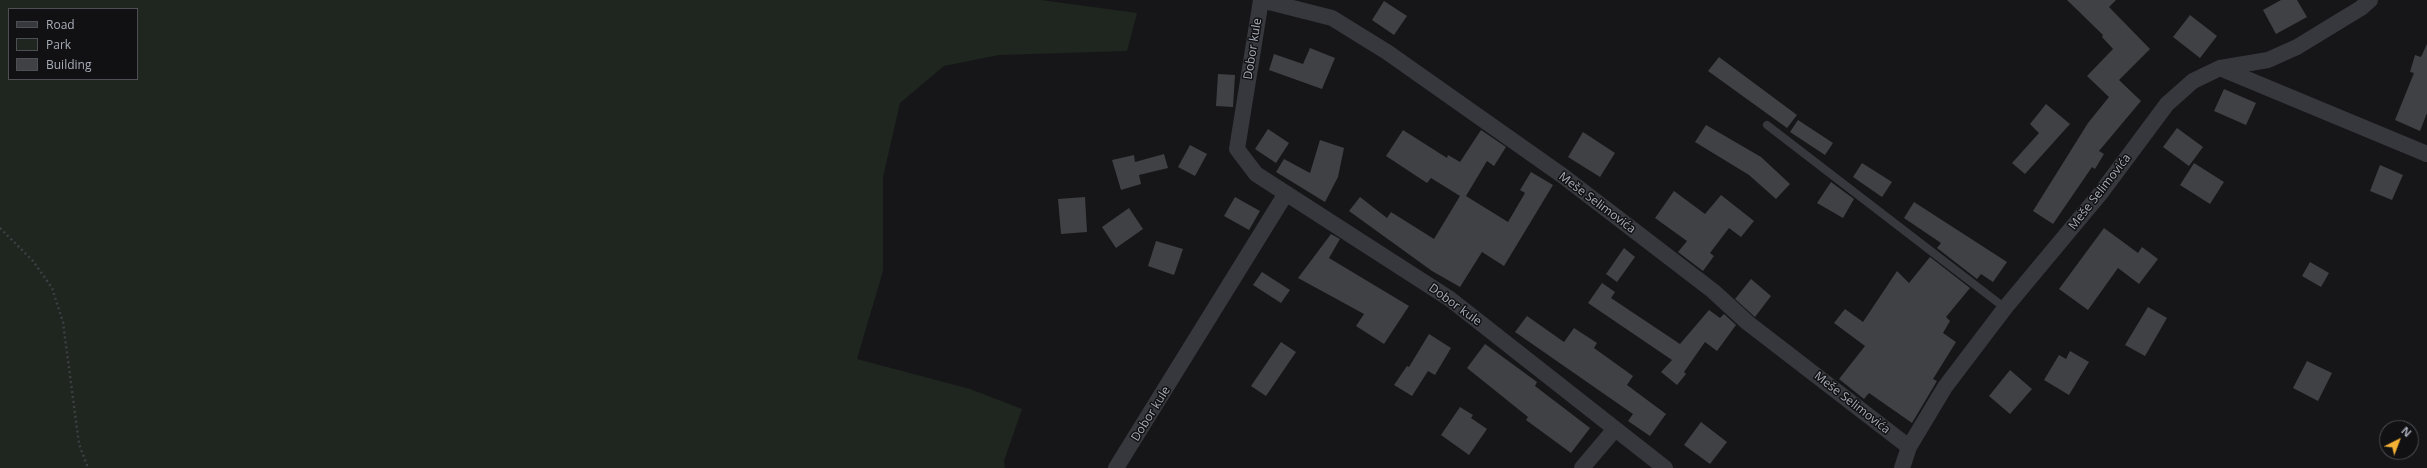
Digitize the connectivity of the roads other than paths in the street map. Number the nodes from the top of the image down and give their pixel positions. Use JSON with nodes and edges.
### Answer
{"nodes":[{"id":1,"x":1261,"y":0,"type":"edge"},
{"id":2,"x":2370,"y":0,"type":"edge"},
{"id":3,"x":2220,"y":68,"type":"junction"},
{"id":4,"x":1767,"y":125,"type":"dead end"},
{"id":5,"x":2427,"y":154,"type":"edge"},
{"id":6,"x":1285,"y":195,"type":"junction"},
{"id":7,"x":2005,"y":308,"type":"junction"},
{"id":8,"x":1615,"y":429,"type":"junction"},
{"id":9,"x":1908,"y":447,"type":"junction"},
{"id":10,"x":1116,"y":468,"type":"edge"},
{"id":11,"x":1582,"y":468,"type":"edge"},
{"id":12,"x":1665,"y":468,"type":"edge"},
{"id":13,"x":1902,"y":468,"type":"edge"}],
"edges":[{"from":1,"to":6,"type":"street","name":"Dobor kule"},
{"from":1,"to":9,"type":"street","name":"Meše Selimovića"},
{"from":2,"to":3,"type":"street","name":"Meše Selimovića"},
{"from":3,"to":5,"type":"street"},
{"from":3,"to":7,"type":"street","name":"Meše Selimovića"},
{"from":4,"to":7,"type":"lane"},
{"from":6,"to":8,"type":"street","name":"Dobor kule"},
{"from":6,"to":10,"type":"street","name":"Dobor kule"},
{"from":7,"to":9,"type":"street","name":"Meše Selimovića"},
{"from":8,"to":11,"type":"street"},
{"from":8,"to":12,"type":"street","name":"Dobor kule"},
{"from":9,"to":13,"type":"street","name":"Meše Selimovića"}]}
